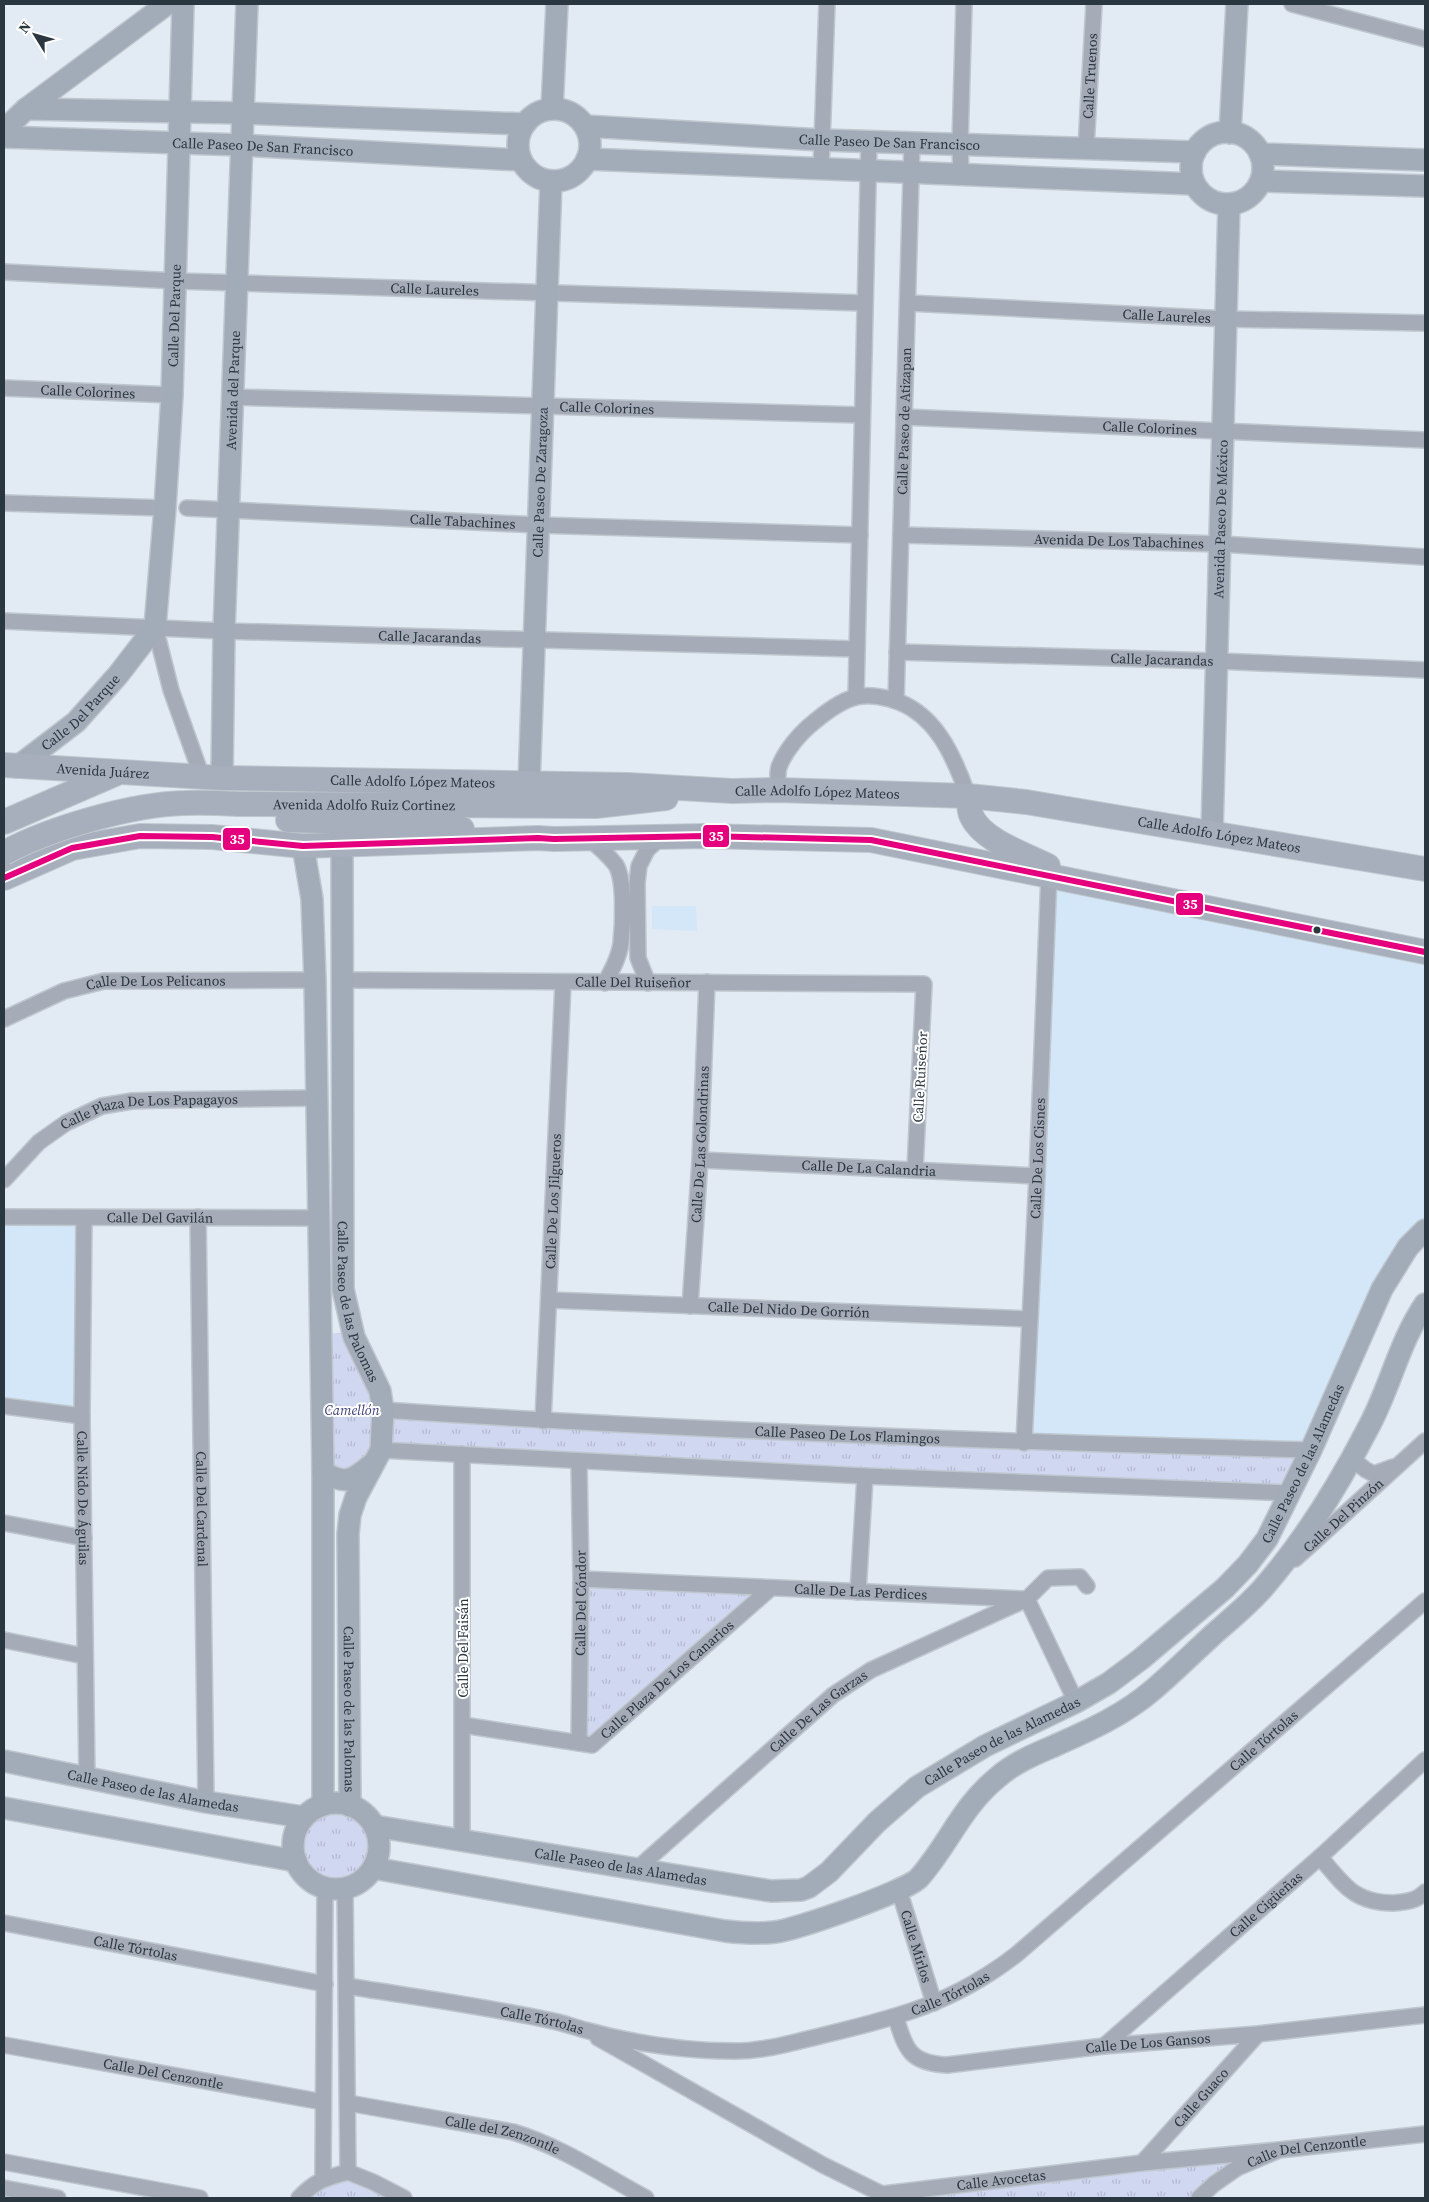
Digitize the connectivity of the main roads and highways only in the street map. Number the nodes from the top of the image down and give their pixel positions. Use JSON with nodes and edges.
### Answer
{"nodes":[{"id":1,"x":10,"y":766,"type":"edge"},
{"id":2,"x":121,"y":772,"type":"junction"},
{"id":3,"x":212,"y":778,"type":"junction"},
{"id":4,"x":732,"y":791,"type":"junction"},
{"id":5,"x":968,"y":796,"type":"junction"},
{"id":6,"x":58,"y":799,"type":"junction"},
{"id":7,"x":4,"y":822,"type":"edge"},
{"id":8,"x":538,"y":838,"type":"junction"},
{"id":9,"x":72,"y":848,"type":"junction"},
{"id":10,"x":4,"y":853,"type":"edge"},
{"id":11,"x":1425,"y":869,"type":"edge"},
{"id":12,"x":4,"y":878,"type":"edge"},
{"id":13,"x":1078,"y":880,"type":"junction"},
{"id":14,"x":1425,"y":952,"type":"edge"}],
"edges":[{"from":1,"to":2,"type":"main road","name":"Avenida Juárez"},
{"from":2,"to":3,"type":"main road","name":"Avenida Juárez"},
{"from":2,"to":6,"type":"main road"},
{"from":3,"to":4,"type":"main road","name":"Calle Adolfo López Mateos"},
{"from":3,"to":8,"type":"main road"},
{"from":4,"to":5,"type":"main road","name":"Calle Adolfo López Mateos"},
{"from":4,"to":10,"type":"main road","name":"Avenida Adolfo Ruiz Cortinez","bridge":true},
{"from":5,"to":11,"type":"main road","name":"Calle Adolfo López Mateos"},
{"from":5,"to":13,"type":"main road"},
{"from":6,"to":7,"type":"main road"},
{"from":6,"to":9,"type":"main road"},
{"from":8,"to":9,"type":"main road"},
{"from":8,"to":13,"type":"main road"},
{"from":9,"to":12,"type":"main road"},
{"from":13,"to":14,"type":"main road"}]}
